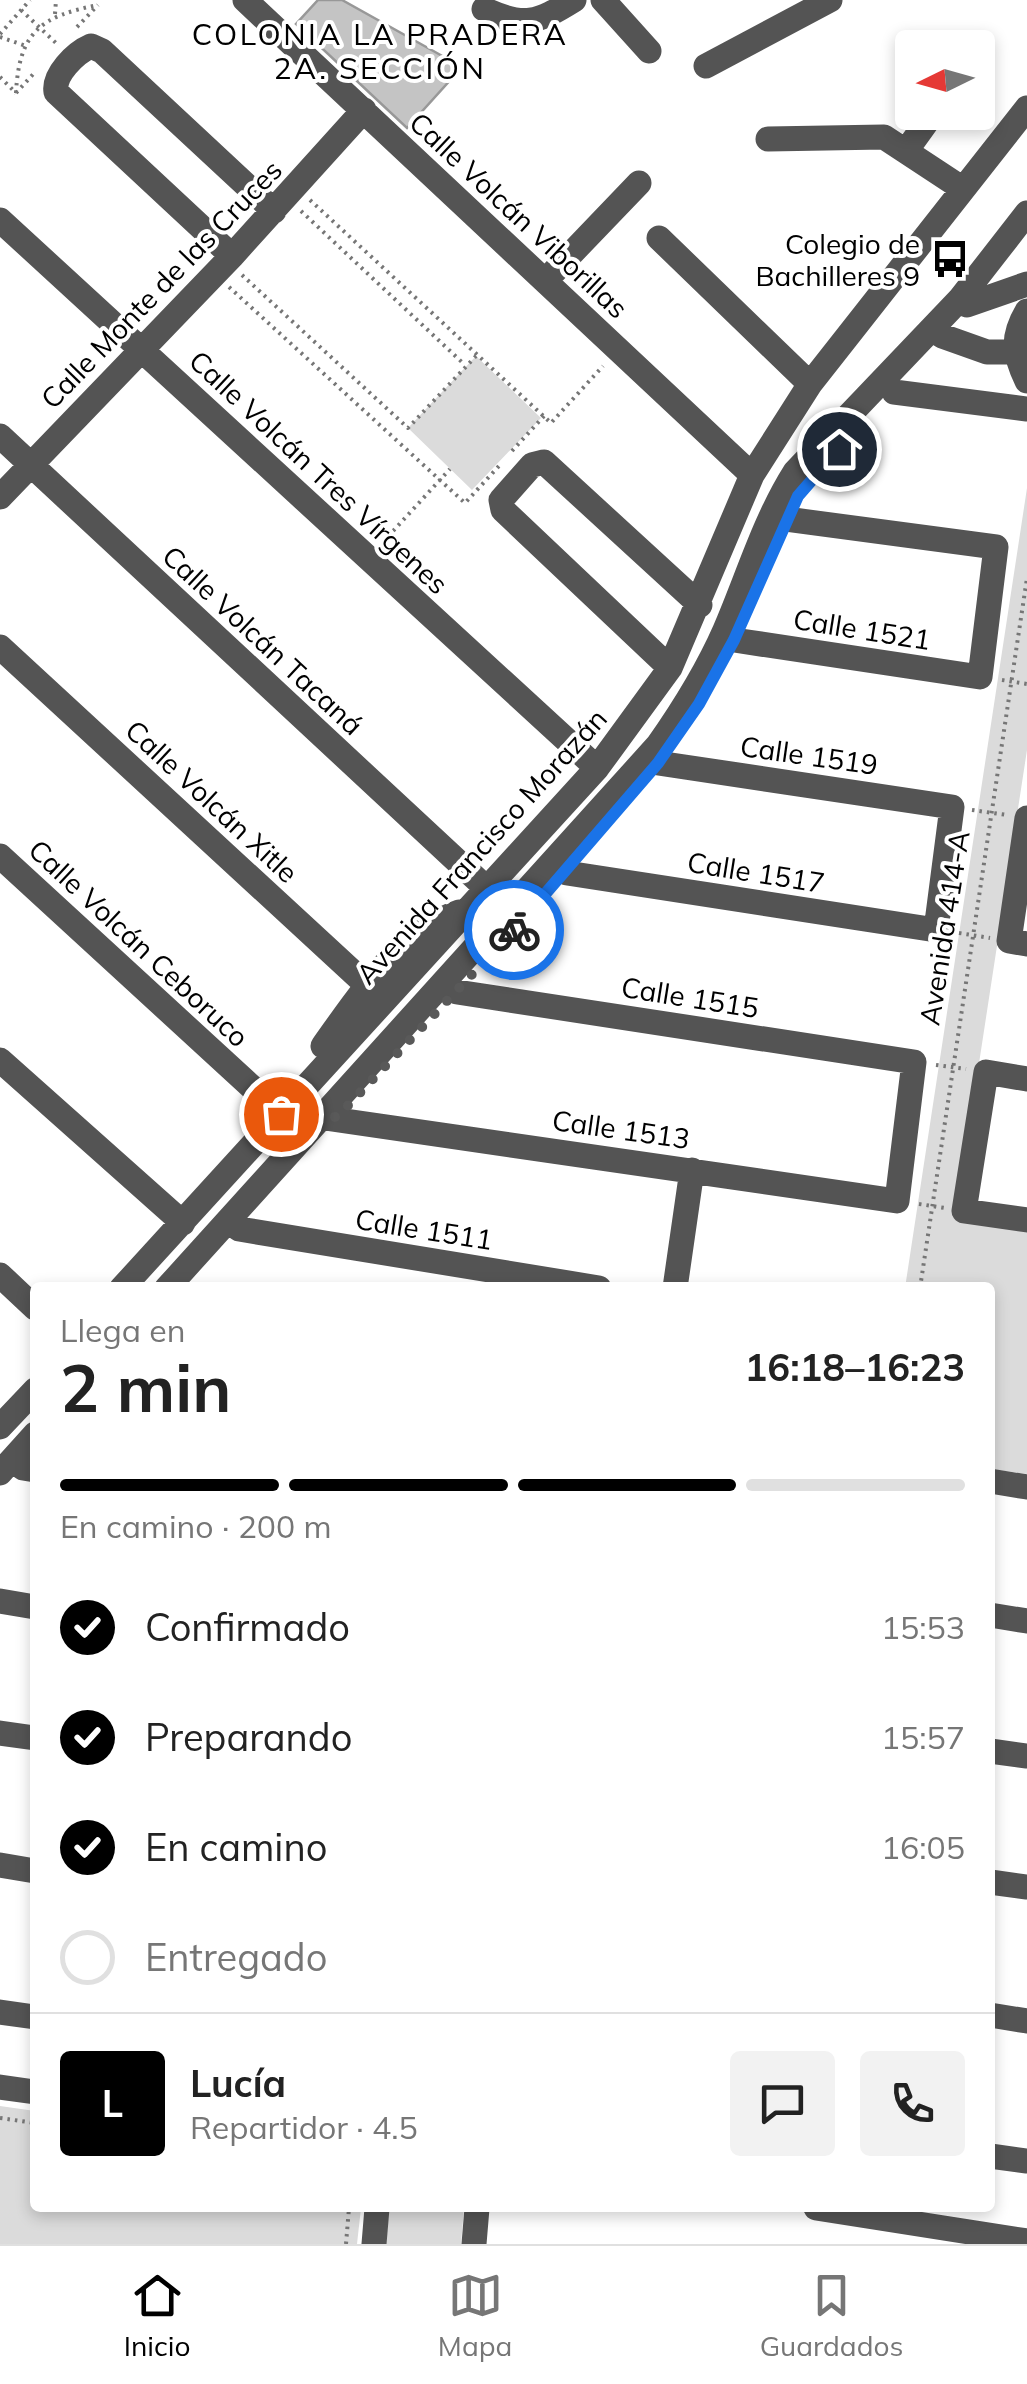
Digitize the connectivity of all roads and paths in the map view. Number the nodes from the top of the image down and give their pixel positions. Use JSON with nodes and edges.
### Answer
{"nodes":[{"id":1,"x":30,"y":0,"type":"edge"},
{"id":2,"x":56,"y":0,"type":"edge"},
{"id":3,"x":92,"y":0,"type":"edge"},
{"id":4,"x":574,"y":0,"type":"edge"},
{"id":5,"x":603,"y":0,"type":"edge"},
{"id":6,"x":830,"y":0,"type":"edge"},
{"id":7,"x":248,"y":1,"type":"edge"},
{"id":8,"x":484,"y":9,"type":"dead end"},
{"id":9,"x":21,"y":10,"type":"junction"},
{"id":10,"x":55,"y":14,"type":"junction"},
{"id":11,"x":40,"y":28,"type":"junction"},
{"id":12,"x":0,"y":35,"type":"edge"},
{"id":13,"x":26,"y":46,"type":"junction"},
{"id":14,"x":60,"y":46,"type":"dead end"},
{"id":15,"x":649,"y":51,"type":"dead end"},
{"id":16,"x":706,"y":66,"type":"dead end"},
{"id":17,"x":0,"y":76,"type":"edge"},
{"id":18,"x":1027,"y":108,"type":"edge"},
{"id":19,"x":364,"y":110,"type":"junction"},
{"id":20,"x":1027,"y":129,"type":"edge"},
{"id":21,"x":921,"y":130,"type":"edge"},
{"id":22,"x":768,"y":139,"type":"dead end"},
{"id":23,"x":906,"y":151,"type":"junction"},
{"id":24,"x":639,"y":183,"type":"dead end"},
{"id":25,"x":964,"y":189,"type":"junction"},
{"id":26,"x":286,"y":198,"type":"junction"},
{"id":27,"x":1027,"y":213,"type":"edge"},
{"id":28,"x":0,"y":220,"type":"edge"},
{"id":29,"x":1027,"y":230,"type":"edge"},
{"id":30,"x":659,"y":238,"type":"dead end"},
{"id":31,"x":224,"y":264,"type":"junction"},
{"id":32,"x":546,"y":280,"type":"junction"},
{"id":33,"x":1027,"y":284,"type":"edge"},
{"id":34,"x":967,"y":306,"type":"junction"},
{"id":35,"x":1027,"y":311,"type":"edge"},
{"id":36,"x":942,"y":336,"type":"junction"},
{"id":37,"x":618,"y":348,"type":"junction"},
{"id":38,"x":140,"y":349,"type":"junction"},
{"id":39,"x":1014,"y":352,"type":"junction"},
{"id":40,"x":476,"y":356,"type":"junction"},
{"id":41,"x":466,"y":366,"type":"dead end"},
{"id":42,"x":1027,"y":381,"type":"edge"},
{"id":43,"x":810,"y":384,"type":"junction"},
{"id":44,"x":894,"y":392,"type":"junction"},
{"id":45,"x":1027,"y":410,"type":"edge"},
{"id":46,"x":544,"y":416,"type":"junction"},
{"id":47,"x":0,"y":436,"type":"edge"},
{"id":48,"x":30,"y":464,"type":"junction"},
{"id":49,"x":450,"y":468,"type":"dead end"},
{"id":50,"x":752,"y":474,"type":"junction"},
{"id":51,"x":440,"y":480,"type":"junction"},
{"id":52,"x":0,"y":497,"type":"edge"},
{"id":53,"x":786,"y":519,"type":"junction"},
{"id":54,"x":368,"y":558,"type":"junction"},
{"id":55,"x":1027,"y":578,"type":"edge"},
{"id":56,"x":700,"y":605,"type":"junction"},
{"id":57,"x":734,"y":640,"type":"junction"},
{"id":58,"x":0,"y":647,"type":"edge"},
{"id":59,"x":670,"y":668,"type":"junction"},
{"id":60,"x":658,"y":763,"type":"junction"},
{"id":61,"x":597,"y":768,"type":"junction"},
{"id":62,"x":952,"y":807,"type":"junction"},
{"id":63,"x":992,"y":813,"type":"junction"},
{"id":64,"x":1027,"y":818,"type":"edge"},
{"id":65,"x":0,"y":856,"type":"edge"},
{"id":66,"x":566,"y":873,"type":"junction"},
{"id":67,"x":485,"y":887,"type":"junction"},
{"id":68,"x":936,"y":930,"type":"junction"},
{"id":69,"x":974,"y":936,"type":"junction"},
{"id":70,"x":1018,"y":942,"type":"edge"},
{"id":71,"x":375,"y":992,"type":"junction"},
{"id":72,"x":457,"y":992,"type":"junction"},
{"id":73,"x":0,"y":1060,"type":"edge"},
{"id":74,"x":914,"y":1062,"type":"junction"},
{"id":75,"x":953,"y":1068,"type":"junction"},
{"id":76,"x":986,"y":1072,"type":"junction"},
{"id":77,"x":1027,"y":1078,"type":"edge"},
{"id":78,"x":288,"y":1114,"type":"junction"},
{"id":79,"x":329,"y":1117,"type":"junction"},
{"id":80,"x":692,"y":1170,"type":"junction"},
{"id":81,"x":897,"y":1201,"type":"junction"},
{"id":82,"x":932,"y":1206,"type":"junction"},
{"id":83,"x":964,"y":1211,"type":"junction"},
{"id":84,"x":1027,"y":1220,"type":"edge"},
{"id":85,"x":183,"y":1224,"type":"junction"},
{"id":86,"x":239,"y":1229,"type":"junction"},
{"id":87,"x":0,"y":1275,"type":"edge"},
{"id":88,"x":128,"y":1282,"type":"edge"},
{"id":89,"x":138,"y":1282,"type":"edge"},
{"id":90,"x":173,"y":1282,"type":"edge"},
{"id":91,"x":190,"y":1282,"type":"edge"},
{"id":92,"x":562,"y":1282,"type":"edge"},
{"id":93,"x":677,"y":1282,"type":"edge"},
{"id":94,"x":921,"y":1282,"type":"edge"},
{"id":95,"x":30,"y":1303,"type":"edge"},
{"id":96,"x":30,"y":1383,"type":"edge"},
{"id":97,"x":30,"y":1395,"type":"edge"},
{"id":98,"x":0,"y":1414,"type":"edge"},
{"id":99,"x":0,"y":1427,"type":"edge"},
{"id":100,"x":23,"y":1466,"type":"edge"},
{"id":101,"x":995,"y":1482,"type":"edge"},
{"id":102,"x":1027,"y":1487,"type":"edge"},
{"id":103,"x":0,"y":1493,"type":"edge"},
{"id":104,"x":0,"y":1602,"type":"edge"},
{"id":105,"x":30,"y":1606,"type":"edge"},
{"id":106,"x":995,"y":1616,"type":"edge"},
{"id":107,"x":1027,"y":1621,"type":"edge"},
{"id":108,"x":0,"y":1733,"type":"edge"},
{"id":109,"x":30,"y":1737,"type":"edge"},
{"id":110,"x":995,"y":1752,"type":"edge"},
{"id":111,"x":1027,"y":1756,"type":"edge"},
{"id":112,"x":0,"y":1865,"type":"edge"},
{"id":113,"x":30,"y":1869,"type":"edge"},
{"id":114,"x":995,"y":1883,"type":"edge"},
{"id":115,"x":1027,"y":1888,"type":"edge"},
{"id":116,"x":0,"y":2012,"type":"edge"},
{"id":117,"x":30,"y":2016,"type":"edge"},
{"id":118,"x":995,"y":2016,"type":"edge"},
{"id":119,"x":1027,"y":2021,"type":"edge"},
{"id":120,"x":0,"y":2087,"type":"edge"},
{"id":121,"x":30,"y":2091,"type":"edge"},
{"id":122,"x":0,"y":2118,"type":"edge"},
{"id":123,"x":30,"y":2122,"type":"edge"},
{"id":124,"x":995,"y":2157,"type":"edge"},
{"id":125,"x":1027,"y":2161,"type":"edge"},
{"id":126,"x":995,"y":2172,"type":"edge"},
{"id":127,"x":1027,"y":2176,"type":"edge"},
{"id":128,"x":349,"y":2212,"type":"edge"},
{"id":129,"x":377,"y":2212,"type":"edge"},
{"id":130,"x":478,"y":2212,"type":"edge"},
{"id":131,"x":837,"y":2212,"type":"edge"},
{"id":132,"x":977,"y":2238,"type":"edge"},
{"id":133,"x":1027,"y":2241,"type":"edge"},
{"id":134,"x":346,"y":2244,"type":"edge"},
{"id":135,"x":374,"y":2244,"type":"edge"},
{"id":136,"x":474,"y":2244,"type":"edge"}],
"edges":[{"from":1,"to":9,"type":"path"},
{"from":2,"to":10,"type":"path"},
{"from":3,"to":10,"type":"path"},
{"from":4,"to":8,"type":"street"},
{"from":5,"to":15,"type":"street"},
{"from":6,"to":16,"type":"street"},
{"from":7,"to":19,"type":"street","name":"Calle Volcán Viborillas"},
{"from":9,"to":11,"type":"path"},
{"from":9,"to":12,"type":"path"},
{"from":10,"to":11,"type":"path"},
{"from":11,"to":13,"type":"path"},
{"from":11,"to":14,"type":"path"},
{"from":12,"to":13,"type":"path"},
{"from":13,"to":17,"type":"path"},
{"from":18,"to":25,"type":"street","name":"Avenida Francisco Morazán"},
{"from":19,"to":26,"type":"street","name":"Calle Monte de las Cruces"},
{"from":19,"to":32,"type":"street","name":"Calle Volcán Viborillas"},
{"from":20,"to":78,"type":"street"},
{"from":21,"to":23,"type":"street"},
{"from":22,"to":23,"type":"street"},
{"from":23,"to":25,"type":"street"},
{"from":24,"to":32,"type":"street"},
{"from":25,"to":43,"type":"street","name":"Avenida Francisco Morazán"},
{"from":26,"to":31,"type":"street","name":"Calle Monte de las Cruces"},
{"from":26,"to":31,"type":"street"},
{"from":26,"to":40,"type":"path"},
{"from":26,"to":41,"type":"path"},
{"from":27,"to":79,"type":"street"},
{"from":28,"to":38,"type":"street","name":"Calle Volcán Tres Vírgenes"},
{"from":29,"to":34,"type":"street"},
{"from":30,"to":43,"type":"street"},
{"from":31,"to":38,"type":"street","name":"Calle Monte de las Cruces"},
{"from":31,"to":40,"type":"path"},
{"from":31,"to":51,"type":"path"},
{"from":32,"to":37,"type":"street","name":"Calle Volcán Viborillas"},
{"from":33,"to":34,"type":"street"},
{"from":34,"to":36,"type":"street"},
{"from":35,"to":39,"type":"street"},
{"from":36,"to":39,"type":"street"},
{"from":36,"to":44,"type":"street"},
{"from":37,"to":46,"type":"path"},
{"from":37,"to":50,"type":"street","name":"Calle Volcán Viborillas"},
{"from":38,"to":48,"type":"street","name":"Calle Monte de las Cruces"},
{"from":38,"to":54,"type":"street","name":"Calle Volcán Tres Vírgenes"},
{"from":39,"to":42,"type":"street"},
{"from":40,"to":46,"type":"path"},
{"from":43,"to":50,"type":"street","name":"Avenida Francisco Morazán"},
{"from":44,"to":45,"type":"street"},
{"from":44,"to":53,"type":"street"},
{"from":46,"to":51,"type":"path"},
{"from":47,"to":48,"type":"street","name":"Calle Volcán Tacaná"},
{"from":48,"to":52,"type":"street","name":"Calle Monte de las Cruces"},
{"from":48,"to":67,"type":"street","name":"Calle Volcán Tacaná"},
{"from":49,"to":51,"type":"path"},
{"from":50,"to":56,"type":"street","name":"Avenida Francisco Morazán"},
{"from":51,"to":54,"type":"path"},
{"from":53,"to":57,"type":"street"},
{"from":53,"to":57,"type":"street","name":"Calle 1521"},
{"from":54,"to":61,"type":"street","name":"Calle Volcán Tres Vírgenes"},
{"from":55,"to":63,"type":"path","name":"Avenida 414-A"},
{"from":56,"to":59,"type":"street","name":"Avenida Francisco Morazán"},
{"from":56,"to":59,"type":"street"},
{"from":57,"to":60,"type":"street"},
{"from":58,"to":71,"type":"street","name":"Calle Volcán Xitle"},
{"from":59,"to":61,"type":"street","name":"Avenida Francisco Morazán"},
{"from":60,"to":62,"type":"street","name":"Calle 1519"},
{"from":60,"to":66,"type":"street"},
{"from":61,"to":67,"type":"street","name":"Avenida Francisco Morazán"},
{"from":62,"to":63,"type":"path"},
{"from":62,"to":68,"type":"street","name":"Avenida 414-A"},
{"from":63,"to":64,"type":"path"},
{"from":63,"to":69,"type":"path","name":"Avenida 414-A"},
{"from":64,"to":70,"type":"street"},
{"from":65,"to":78,"type":"street","name":"Calle Volcán Ceboruco"},
{"from":66,"to":68,"type":"street","name":"Calle 1517"},
{"from":66,"to":72,"type":"street"},
{"from":67,"to":71,"type":"street","name":"Avenida Francisco Morazán"},
{"from":68,"to":69,"type":"path"},
{"from":69,"to":70,"type":"path"},
{"from":69,"to":75,"type":"path","name":"Avenida 414-A"},
{"from":71,"to":78,"type":"street","name":"Avenida Francisco Morazán"},
{"from":72,"to":74,"type":"street","name":"Calle 1515"},
{"from":72,"to":79,"type":"street"},
{"from":73,"to":85,"type":"street"},
{"from":74,"to":75,"type":"path"},
{"from":74,"to":81,"type":"street","name":"Avenida 414-A"},
{"from":75,"to":76,"type":"path"},
{"from":75,"to":82,"type":"path","name":"Avenida 414-A"},
{"from":76,"to":77,"type":"street"},
{"from":76,"to":83,"type":"street"},
{"from":78,"to":79,"type":"street","name":"Calle 1513"},
{"from":78,"to":85,"type":"street","name":"Avenida Francisco Morazán"},
{"from":78,"to":89,"type":"street"},
{"from":79,"to":80,"type":"street","name":"Calle 1513"},
{"from":79,"to":86,"type":"street"},
{"from":79,"to":90,"type":"street"},
{"from":80,"to":81,"type":"street","name":"Calle 1513"},
{"from":80,"to":93,"type":"street"},
{"from":81,"to":82,"type":"path"},
{"from":82,"to":83,"type":"path"},
{"from":82,"to":94,"type":"path","name":"Avenida 414-A"},
{"from":83,"to":84,"type":"street"},
{"from":85,"to":88,"type":"street","name":"Avenida Francisco Morazán"},
{"from":86,"to":91,"type":"street"},
{"from":86,"to":92,"type":"street","name":"Calle 1511"},
{"from":87,"to":95,"type":"street"},
{"from":96,"to":98,"type":"street"},
{"from":97,"to":99,"type":"street"},
{"from":100,"to":103,"type":"street"},
{"from":101,"to":102,"type":"street"},
{"from":104,"to":105,"type":"street"},
{"from":106,"to":107,"type":"street"},
{"from":108,"to":109,"type":"street"},
{"from":110,"to":111,"type":"street"},
{"from":112,"to":113,"type":"street"},
{"from":114,"to":115,"type":"street"},
{"from":116,"to":117,"type":"street"},
{"from":118,"to":119,"type":"street"},
{"from":120,"to":121,"type":"street"},
{"from":122,"to":123,"type":"path"},
{"from":124,"to":125,"type":"street"},
{"from":126,"to":127,"type":"street"},
{"from":128,"to":134,"type":"path"},
{"from":129,"to":135,"type":"street"},
{"from":130,"to":136,"type":"street"},
{"from":131,"to":132,"type":"street"},
{"from":132,"to":133,"type":"street"}]}
